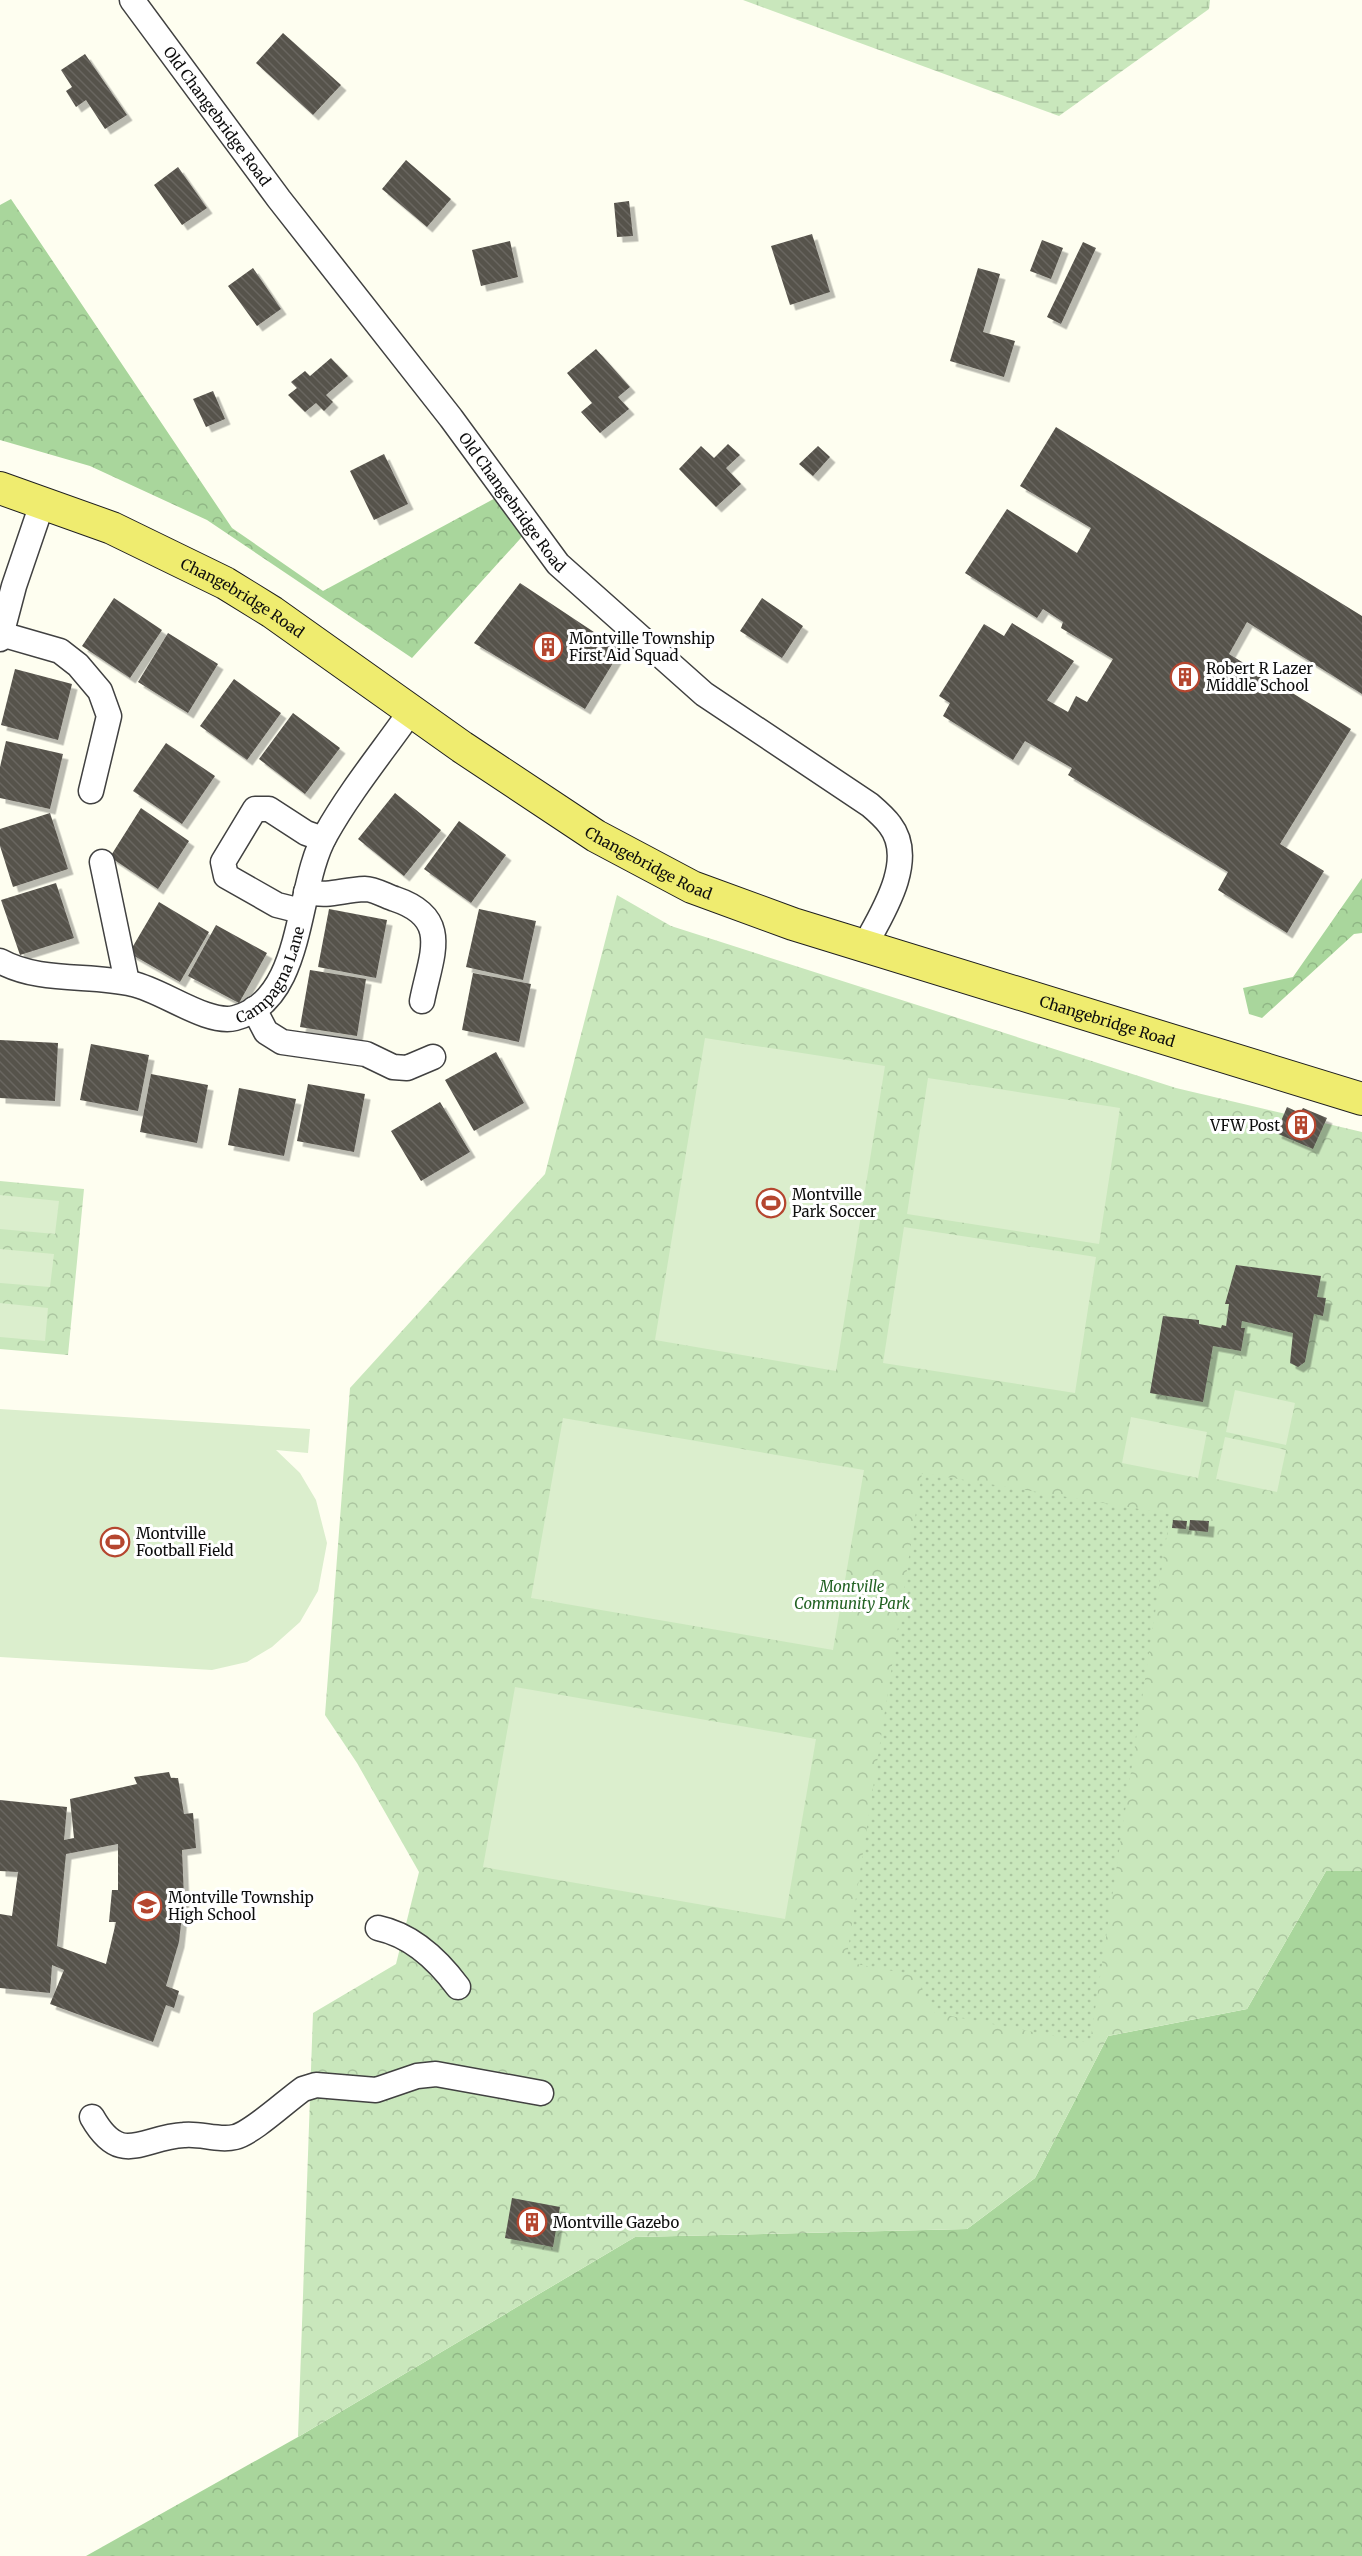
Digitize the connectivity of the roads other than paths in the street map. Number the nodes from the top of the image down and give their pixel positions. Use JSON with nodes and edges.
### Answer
{"nodes":[{"id":1,"x":132,"y":0,"type":"edge"},
{"id":2,"x":0,"y":488,"type":"edge"},
{"id":3,"x":43,"y":501,"type":"junction"},
{"id":4,"x":1,"y":637,"type":"edge"},
{"id":5,"x":411,"y":711,"type":"junction"},
{"id":6,"x":91,"y":791,"type":"dead end"},
{"id":7,"x":323,"y":839,"type":"junction"},
{"id":8,"x":102,"y":862,"type":"dead end"},
{"id":9,"x":303,"y":901,"type":"junction"},
{"id":10,"x":865,"y":945,"type":"junction"},
{"id":11,"x":0,"y":962,"type":"edge"},
{"id":12,"x":127,"y":982,"type":"junction"},
{"id":13,"x":422,"y":1001,"type":"dead end"},
{"id":14,"x":254,"y":1009,"type":"junction"},
{"id":15,"x":433,"y":1057,"type":"dead end"},
{"id":16,"x":1362,"y":1099,"type":"edge"},
{"id":17,"x":378,"y":1928,"type":"dead end"},
{"id":18,"x":458,"y":1986,"type":"dead end"},
{"id":19,"x":541,"y":2093,"type":"dead end"},
{"id":20,"x":92,"y":2117,"type":"dead end"}],
"edges":[{"from":1,"to":10,"type":"street","name":"Old Changebridge Road"},
{"from":2,"to":3,"type":"main road","name":"Changebridge Road"},
{"from":3,"to":4,"type":"street"},
{"from":3,"to":5,"type":"main road","name":"Changebridge Road"},
{"from":4,"to":6,"type":"street"},
{"from":5,"to":7,"type":"street","name":"Campagna Lane"},
{"from":5,"to":10,"type":"main road","name":"Changebridge Road"},
{"from":7,"to":9,"type":"street","name":"Campagna Lane"},
{"from":7,"to":9,"type":"street"},
{"from":8,"to":12,"type":"street"},
{"from":9,"to":13,"type":"street"},
{"from":9,"to":14,"type":"street","name":"Campagna Lane"},
{"from":10,"to":16,"type":"main road","name":"Changebridge Road"},
{"from":11,"to":12,"type":"street","name":"Campagna Lane"},
{"from":12,"to":14,"type":"street","name":"Campagna Lane"},
{"from":14,"to":15,"type":"street"},
{"from":17,"to":18,"type":"street"},
{"from":19,"to":20,"type":"street"}]}
